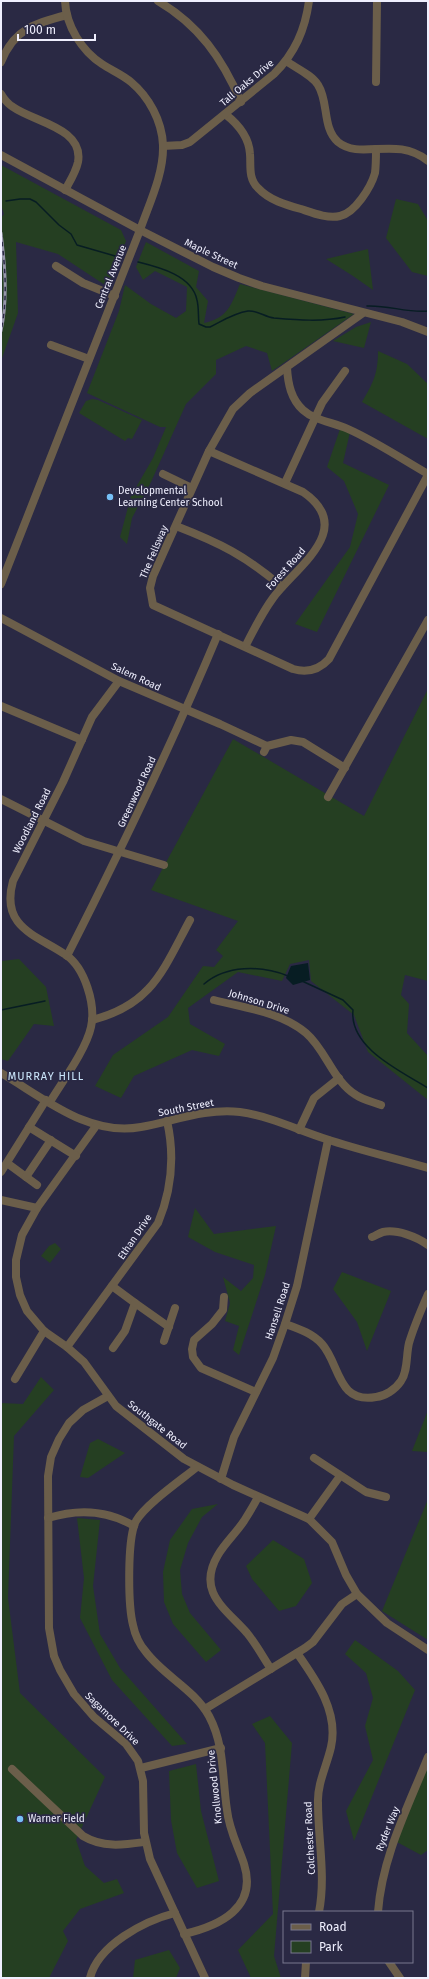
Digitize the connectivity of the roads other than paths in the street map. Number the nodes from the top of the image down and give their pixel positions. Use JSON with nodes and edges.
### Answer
{"nodes":[{"id":1,"x":65,"y":1,"type":"edge"},
{"id":2,"x":158,"y":1,"type":"edge"},
{"id":3,"x":309,"y":1,"type":"edge"},
{"id":4,"x":377,"y":1,"type":"edge"},
{"id":5,"x":67,"y":14,"type":"junction"},
{"id":6,"x":286,"y":61,"type":"junction"},
{"id":7,"x":1,"y":62,"type":"edge"},
{"id":8,"x":376,"y":82,"type":"dead end"},
{"id":9,"x":1,"y":94,"type":"edge"},
{"id":10,"x":241,"y":102,"type":"junction"},
{"id":11,"x":225,"y":114,"type":"junction"},
{"id":12,"x":163,"y":146,"type":"junction"},
{"id":13,"x":376,"y":149,"type":"junction"},
{"id":14,"x":1,"y":155,"type":"edge"},
{"id":15,"x":428,"y":161,"type":"edge"},
{"id":16,"x":65,"y":190,"type":"junction"},
{"id":17,"x":140,"y":230,"type":"junction"},
{"id":18,"x":56,"y":266,"type":"dead end"},
{"id":19,"x":115,"y":296,"type":"junction"},
{"id":20,"x":363,"y":313,"type":"junction"},
{"id":21,"x":428,"y":332,"type":"edge"},
{"id":22,"x":51,"y":345,"type":"dead end"},
{"id":23,"x":89,"y":359,"type":"junction"},
{"id":24,"x":287,"y":368,"type":"junction"},
{"id":25,"x":346,"y":371,"type":"dead end"},
{"id":26,"x":315,"y":418,"type":"junction"},
{"id":27,"x":209,"y":451,"type":"junction"},
{"id":28,"x":163,"y":474,"type":"dead end"},
{"id":29,"x":428,"y":474,"type":"edge"},
{"id":30,"x":285,"y":483,"type":"junction"},
{"id":31,"x":192,"y":488,"type":"junction"},
{"id":32,"x":176,"y":526,"type":"junction"},
{"id":33,"x":1,"y":584,"type":"edge"},
{"id":34,"x":282,"y":587,"type":"junction"},
{"id":35,"x":1,"y":618,"type":"edge"},
{"id":36,"x":428,"y":620,"type":"edge"},
{"id":37,"x":218,"y":634,"type":"junction"},
{"id":38,"x":246,"y":646,"type":"junction"},
{"id":39,"x":119,"y":681,"type":"junction"},
{"id":40,"x":1,"y":706,"type":"edge"},
{"id":41,"x":186,"y":711,"type":"junction"},
{"id":42,"x":82,"y":740,"type":"junction"},
{"id":43,"x":345,"y":768,"type":"junction"},
{"id":44,"x":328,"y":797,"type":"dead end"},
{"id":45,"x":1,"y":799,"type":"edge"},
{"id":46,"x":44,"y":821,"type":"junction"},
{"id":47,"x":120,"y":852,"type":"junction"},
{"id":48,"x":164,"y":865,"type":"dead end"},
{"id":49,"x":190,"y":920,"type":"dead end"},
{"id":50,"x":67,"y":956,"type":"junction"},
{"id":51,"x":214,"y":1000,"type":"dead end"},
{"id":52,"x":92,"y":1020,"type":"junction"},
{"id":53,"x":1,"y":1073,"type":"edge"},
{"id":54,"x":339,"y":1078,"type":"junction"},
{"id":55,"x":48,"y":1101,"type":"junction"},
{"id":56,"x":381,"y":1105,"type":"dead end"},
{"id":57,"x":167,"y":1121,"type":"junction"},
{"id":58,"x":96,"y":1126,"type":"junction"},
{"id":59,"x":29,"y":1127,"type":"junction"},
{"id":60,"x":299,"y":1130,"type":"junction"},
{"id":61,"x":51,"y":1140,"type":"junction"},
{"id":62,"x":328,"y":1140,"type":"junction"},
{"id":63,"x":76,"y":1156,"type":"junction"},
{"id":64,"x":7,"y":1163,"type":"junction"},
{"id":65,"x":428,"y":1168,"type":"edge"},
{"id":66,"x":1,"y":1172,"type":"edge"},
{"id":67,"x":26,"y":1177,"type":"junction"},
{"id":68,"x":37,"y":1185,"type":"dead end"},
{"id":69,"x":1,"y":1200,"type":"edge"},
{"id":70,"x":38,"y":1208,"type":"junction"},
{"id":71,"x":372,"y":1237,"type":"dead end"},
{"id":72,"x":428,"y":1245,"type":"edge"},
{"id":73,"x":112,"y":1286,"type":"junction"},
{"id":74,"x":428,"y":1294,"type":"edge"},
{"id":75,"x":224,"y":1296,"type":"dead end"},
{"id":76,"x":135,"y":1303,"type":"junction"},
{"id":77,"x":175,"y":1308,"type":"dead end"},
{"id":78,"x":286,"y":1324,"type":"junction"},
{"id":79,"x":169,"y":1327,"type":"junction"},
{"id":80,"x":44,"y":1331,"type":"junction"},
{"id":81,"x":164,"y":1341,"type":"dead end"},
{"id":82,"x":67,"y":1347,"type":"junction"},
{"id":83,"x":113,"y":1348,"type":"dead end"},
{"id":84,"x":15,"y":1379,"type":"dead end"},
{"id":85,"x":256,"y":1392,"type":"junction"},
{"id":86,"x":108,"y":1396,"type":"junction"},
{"id":87,"x":314,"y":1458,"type":"dead end"},
{"id":88,"x":197,"y":1467,"type":"junction"},
{"id":89,"x":340,"y":1476,"type":"junction"},
{"id":90,"x":221,"y":1479,"type":"junction"},
{"id":91,"x":258,"y":1497,"type":"junction"},
{"id":92,"x":386,"y":1497,"type":"dead end"},
{"id":93,"x":48,"y":1518,"type":"junction"},
{"id":94,"x":309,"y":1519,"type":"junction"},
{"id":95,"x":134,"y":1526,"type":"junction"},
{"id":96,"x":357,"y":1594,"type":"junction"},
{"id":97,"x":428,"y":1650,"type":"edge"},
{"id":98,"x":297,"y":1653,"type":"junction"},
{"id":99,"x":271,"y":1669,"type":"junction"},
{"id":100,"x":205,"y":1709,"type":"junction"},
{"id":101,"x":221,"y":1748,"type":"junction"},
{"id":102,"x":428,"y":1757,"type":"edge"},
{"id":103,"x":141,"y":1768,"type":"junction"},
{"id":104,"x":12,"y":1769,"type":"dead end"},
{"id":105,"x":145,"y":1842,"type":"junction"},
{"id":106,"x":319,"y":1911,"type":"edge"},
{"id":107,"x":378,"y":1911,"type":"edge"},
{"id":108,"x":175,"y":1913,"type":"junction"},
{"id":109,"x":184,"y":1934,"type":"junction"},
{"id":110,"x":306,"y":1963,"type":"edge"},
{"id":111,"x":390,"y":1963,"type":"edge"},
{"id":112,"x":90,"y":1978,"type":"edge"},
{"id":113,"x":205,"y":1978,"type":"edge"},
{"id":114,"x":305,"y":1978,"type":"edge"},
{"id":115,"x":400,"y":1978,"type":"edge"}],
"edges":[{"from":1,"to":5,"type":"street","name":"Central Avenue"},
{"from":2,"to":10,"type":"street"},
{"from":3,"to":6,"type":"street","name":"Tall Oaks Drive"},
{"from":4,"to":8,"type":"street"},
{"from":5,"to":7,"type":"street"},
{"from":5,"to":12,"type":"street","name":"Central Avenue"},
{"from":6,"to":10,"type":"street","name":"Tall Oaks Drive"},
{"from":6,"to":13,"type":"street"},
{"from":9,"to":16,"type":"street"},
{"from":10,"to":11,"type":"street","name":"Tall Oaks Drive"},
{"from":11,"to":12,"type":"street","name":"Tall Oaks Drive"},
{"from":11,"to":13,"type":"street"},
{"from":12,"to":17,"type":"street","name":"Central Avenue"},
{"from":13,"to":15,"type":"street"},
{"from":14,"to":16,"type":"street","name":"Maple Street"},
{"from":16,"to":17,"type":"street","name":"Maple Street"},
{"from":17,"to":19,"type":"street","name":"Central Avenue"},
{"from":17,"to":20,"type":"street","name":"Maple Street"},
{"from":18,"to":19,"type":"street"},
{"from":19,"to":23,"type":"street","name":"Central Avenue"},
{"from":20,"to":21,"type":"street","name":"Maple Street"},
{"from":20,"to":24,"type":"street","name":"The Fellsway"},
{"from":22,"to":23,"type":"street"},
{"from":23,"to":33,"type":"street","name":"Central Avenue"},
{"from":24,"to":26,"type":"street"},
{"from":24,"to":27,"type":"street","name":"The Fellsway"},
{"from":25,"to":26,"type":"street"},
{"from":26,"to":29,"type":"street"},
{"from":26,"to":30,"type":"street"},
{"from":27,"to":30,"type":"street","name":"Forest Road"},
{"from":27,"to":31,"type":"street","name":"The Fellsway"},
{"from":28,"to":31,"type":"street"},
{"from":29,"to":38,"type":"street","name":"The Fellsway"},
{"from":30,"to":34,"type":"street","name":"Forest Road"},
{"from":31,"to":32,"type":"street","name":"The Fellsway"},
{"from":32,"to":34,"type":"street"},
{"from":32,"to":37,"type":"street","name":"The Fellsway"},
{"from":34,"to":38,"type":"street","name":"Forest Road"},
{"from":35,"to":39,"type":"street","name":"Salem Road"},
{"from":36,"to":43,"type":"street"},
{"from":37,"to":38,"type":"street","name":"The Fellsway"},
{"from":37,"to":41,"type":"street","name":"Greenwood Road"},
{"from":39,"to":41,"type":"street","name":"Salem Road"},
{"from":39,"to":42,"type":"street","name":"Woodland Road"},
{"from":40,"to":42,"type":"street"},
{"from":41,"to":43,"type":"street","name":"Salem Road"},
{"from":41,"to":47,"type":"street","name":"Greenwood Road"},
{"from":42,"to":46,"type":"street","name":"Woodland Road"},
{"from":43,"to":44,"type":"street"},
{"from":45,"to":46,"type":"street"},
{"from":46,"to":47,"type":"street"},
{"from":46,"to":50,"type":"street","name":"Woodland Road"},
{"from":47,"to":48,"type":"street"},
{"from":47,"to":50,"type":"street","name":"Greenwood Road"},
{"from":49,"to":52,"type":"street"},
{"from":50,"to":52,"type":"street","name":"Woodland Road"},
{"from":51,"to":54,"type":"street","name":"Johnson Drive"},
{"from":52,"to":55,"type":"street","name":"Woodland Road"},
{"from":53,"to":55,"type":"street","name":"South Street"},
{"from":54,"to":56,"type":"street","name":"Johnson Drive"},
{"from":54,"to":60,"type":"street"},
{"from":55,"to":58,"type":"street","name":"South Street"},
{"from":55,"to":59,"type":"street","name":"Woodland Road"},
{"from":57,"to":58,"type":"street","name":"South Street"},
{"from":57,"to":60,"type":"street","name":"South Street"},
{"from":57,"to":73,"type":"street","name":"Ethan Drive"},
{"from":58,"to":63,"type":"street","name":"Southgate Road"},
{"from":59,"to":61,"type":"street"},
{"from":59,"to":64,"type":"street","name":"Woodland Road"},
{"from":60,"to":62,"type":"street","name":"South Street"},
{"from":61,"to":63,"type":"street"},
{"from":61,"to":67,"type":"street"},
{"from":62,"to":65,"type":"street","name":"South Street"},
{"from":62,"to":78,"type":"street","name":"Hansell Road"},
{"from":63,"to":70,"type":"street","name":"Southgate Road"},
{"from":64,"to":66,"type":"street","name":"Woodland Road"},
{"from":64,"to":67,"type":"street"},
{"from":67,"to":68,"type":"street"},
{"from":69,"to":70,"type":"street"},
{"from":70,"to":80,"type":"street","name":"Southgate Road"},
{"from":71,"to":72,"type":"street"},
{"from":73,"to":76,"type":"street"},
{"from":73,"to":82,"type":"street","name":"Ethan Drive"},
{"from":74,"to":78,"type":"street"},
{"from":75,"to":85,"type":"street"},
{"from":76,"to":79,"type":"street"},
{"from":76,"to":83,"type":"street"},
{"from":77,"to":79,"type":"street"},
{"from":78,"to":85,"type":"street","name":"Hansell Road"},
{"from":79,"to":81,"type":"street"},
{"from":80,"to":82,"type":"street","name":"Southgate Road"},
{"from":80,"to":84,"type":"street"},
{"from":82,"to":86,"type":"street","name":"Southgate Road"},
{"from":85,"to":90,"type":"street","name":"Hansell Road"},
{"from":86,"to":88,"type":"street","name":"Southgate Road"},
{"from":86,"to":93,"type":"street","name":"Sagamore Drive"},
{"from":87,"to":89,"type":"street"},
{"from":88,"to":90,"type":"street","name":"Southgate Road"},
{"from":88,"to":95,"type":"street","name":"Knollwood Drive"},
{"from":89,"to":92,"type":"street"},
{"from":89,"to":94,"type":"street"},
{"from":90,"to":91,"type":"street","name":"Southgate Road"},
{"from":91,"to":94,"type":"street","name":"Southgate Road"},
{"from":91,"to":99,"type":"street"},
{"from":93,"to":95,"type":"street"},
{"from":93,"to":103,"type":"street","name":"Sagamore Drive"},
{"from":94,"to":96,"type":"street","name":"Southgate Road"},
{"from":95,"to":100,"type":"street","name":"Knollwood Drive"},
{"from":96,"to":97,"type":"street","name":"Southgate Road"},
{"from":96,"to":98,"type":"street"},
{"from":98,"to":99,"type":"street"},
{"from":98,"to":106,"type":"street","name":"Colchester Road"},
{"from":99,"to":100,"type":"street"},
{"from":100,"to":101,"type":"street","name":"Knollwood Drive"},
{"from":101,"to":103,"type":"street"},
{"from":101,"to":109,"type":"street","name":"Knollwood Drive"},
{"from":102,"to":107,"type":"street","name":"Ryder Way"},
{"from":103,"to":105,"type":"street","name":"Sagamore Drive"},
{"from":104,"to":105,"type":"street"},
{"from":105,"to":108,"type":"street","name":"Sagamore Drive"},
{"from":108,"to":109,"type":"street","name":"Sagamore Drive"},
{"from":108,"to":112,"type":"street"},
{"from":109,"to":113,"type":"street","name":"Sagamore Drive"},
{"from":110,"to":114,"type":"street"},
{"from":111,"to":115,"type":"street"}]}
